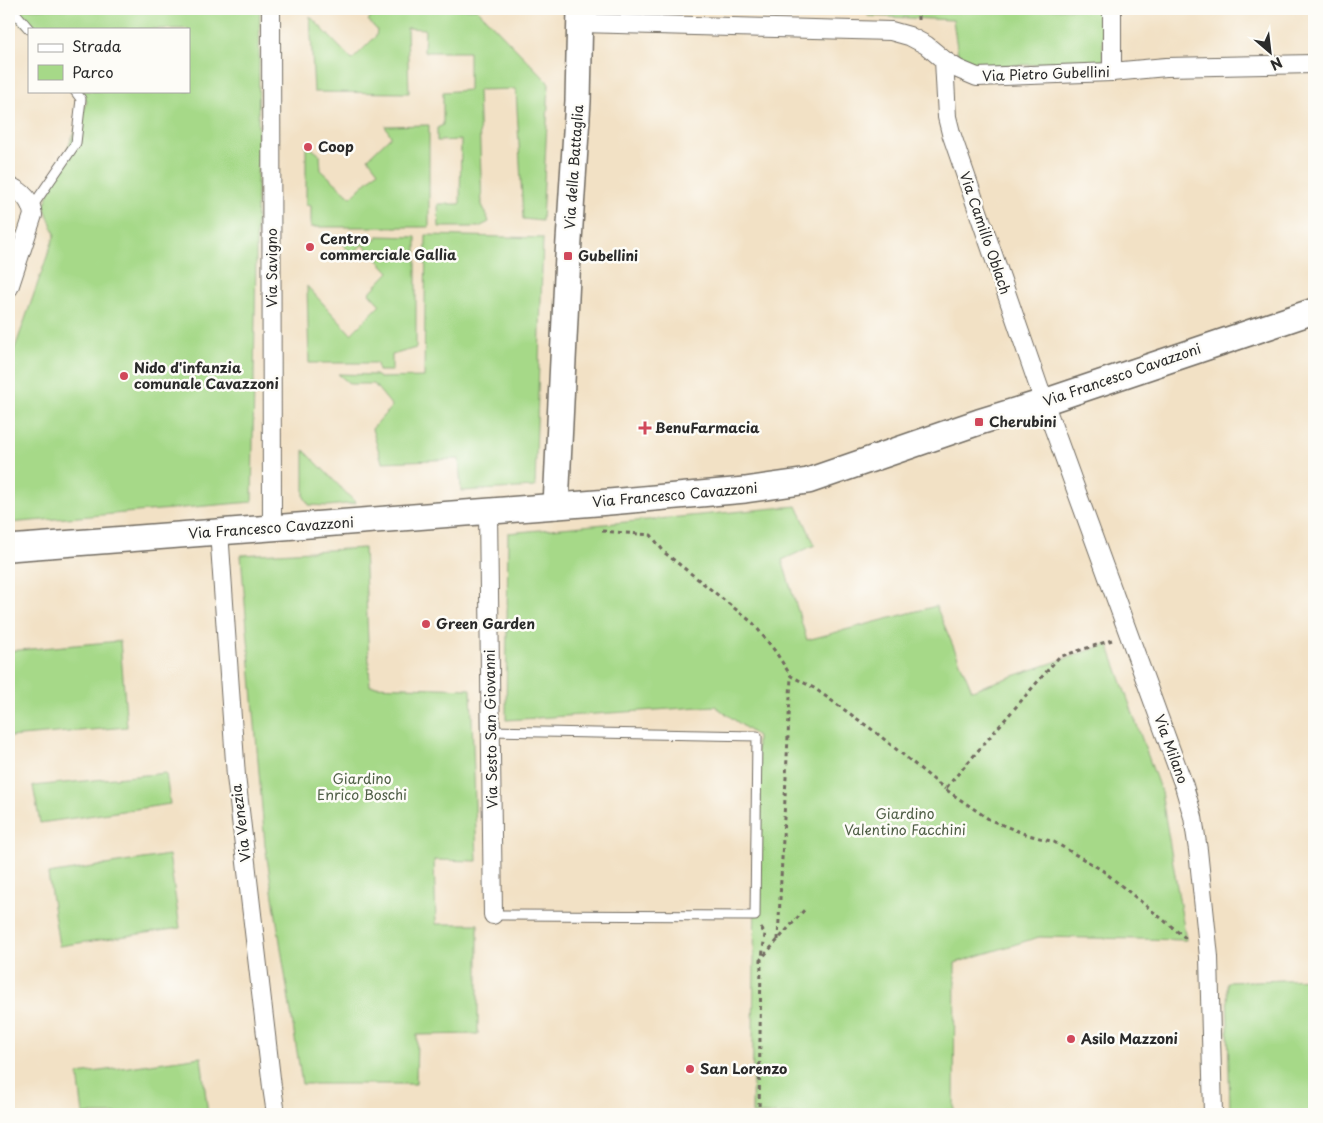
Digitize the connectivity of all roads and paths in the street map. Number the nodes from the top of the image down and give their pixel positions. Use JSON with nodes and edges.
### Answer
{"nodes":[{"id":1,"x":12,"y":9,"type":"edge"},
{"id":2,"x":271,"y":9,"type":"edge"},
{"id":3,"x":1112,"y":9,"type":"edge"},
{"id":4,"x":580,"y":16,"type":"edge"},
{"id":5,"x":28,"y":28,"type":"edge"},
{"id":6,"x":944,"y":60,"type":"junction"},
{"id":7,"x":1314,"y":64,"type":"edge"},
{"id":8,"x":1112,"y":72,"type":"junction"},
{"id":9,"x":76,"y":92,"type":"edge"},
{"id":10,"x":9,"y":186,"type":"edge"},
{"id":11,"x":32,"y":207,"type":"junction"},
{"id":12,"x":9,"y":288,"type":"edge"},
{"id":13,"x":1314,"y":311,"type":"edge"},
{"id":14,"x":1044,"y":402,"type":"junction"},
{"id":15,"x":556,"y":506,"type":"junction"},
{"id":16,"x":488,"y":512,"type":"junction"},
{"id":17,"x":272,"y":528,"type":"junction"},
{"id":18,"x":219,"y":531,"type":"junction"},
{"id":19,"x":602,"y":531,"type":"dead end"},
{"id":20,"x":9,"y":548,"type":"edge"},
{"id":21,"x":1129,"y":635,"type":"junction"},
{"id":22,"x":792,"y":676,"type":"junction"},
{"id":23,"x":491,"y":731,"type":"junction"},
{"id":24,"x":945,"y":789,"type":"junction"},
{"id":25,"x":806,"y":908,"type":"dead end"},
{"id":26,"x":493,"y":915,"type":"joint"},
{"id":27,"x":755,"y":916,"type":"junction"},
{"id":28,"x":778,"y":940,"type":"junction"},
{"id":29,"x":1209,"y":957,"type":"junction"},
{"id":30,"x":761,"y":959,"type":"junction"},
{"id":31,"x":276,"y":1114,"type":"edge"},
{"id":32,"x":759,"y":1114,"type":"edge"},
{"id":33,"x":1213,"y":1114,"type":"edge"}],
"edges":[{"from":1,"to":5,"type":"lane"},
{"from":2,"to":17,"type":"street","name":"Via Savigno"},
{"from":3,"to":8,"type":"street"},
{"from":4,"to":6,"type":"street","name":"Via Pietro Gubellini"},
{"from":4,"to":15,"type":"street","name":"Via della Battaglia"},
{"from":6,"to":8,"type":"street","name":"Via Pietro Gubellini"},
{"from":6,"to":14,"type":"street","name":"Via Camillo Oblach"},
{"from":7,"to":8,"type":"street","name":"Via Pietro Gubellini"},
{"from":9,"to":11,"type":"lane"},
{"from":10,"to":11,"type":"street"},
{"from":11,"to":12,"type":"street"},
{"from":13,"to":14,"type":"street","name":"Via Francesco Cavazzoni"},
{"from":14,"to":15,"type":"street","name":"Via Francesco Cavazzoni"},
{"from":14,"to":21,"type":"street","name":"Via Milano"},
{"from":15,"to":16,"type":"street","name":"Via Francesco Cavazzoni"},
{"from":16,"to":17,"type":"street","name":"Via Francesco Cavazzoni"},
{"from":16,"to":23,"type":"street","name":"Via Sesto San Giovanni"},
{"from":17,"to":18,"type":"street","name":"Via Francesco Cavazzoni"},
{"from":18,"to":20,"type":"street","name":"Via Francesco Cavazzoni"},
{"from":18,"to":31,"type":"street","name":"Via Venezia"},
{"from":19,"to":22,"type":"path"},
{"from":21,"to":24,"type":"path"},
{"from":21,"to":29,"type":"street","name":"Via Milano"},
{"from":22,"to":24,"type":"path"},
{"from":22,"to":28,"type":"path"},
{"from":23,"to":26,"type":"street","name":"Via Sesto San Giovanni"},
{"from":23,"to":27,"type":"lane"},
{"from":24,"to":29,"type":"path"},
{"from":25,"to":28,"type":"path"},
{"from":26,"to":27,"type":"lane"},
{"from":27,"to":30,"type":"path"},
{"from":28,"to":30,"type":"path"},
{"from":29,"to":33,"type":"street","name":"Via Milano"},
{"from":30,"to":32,"type":"path"}]}
